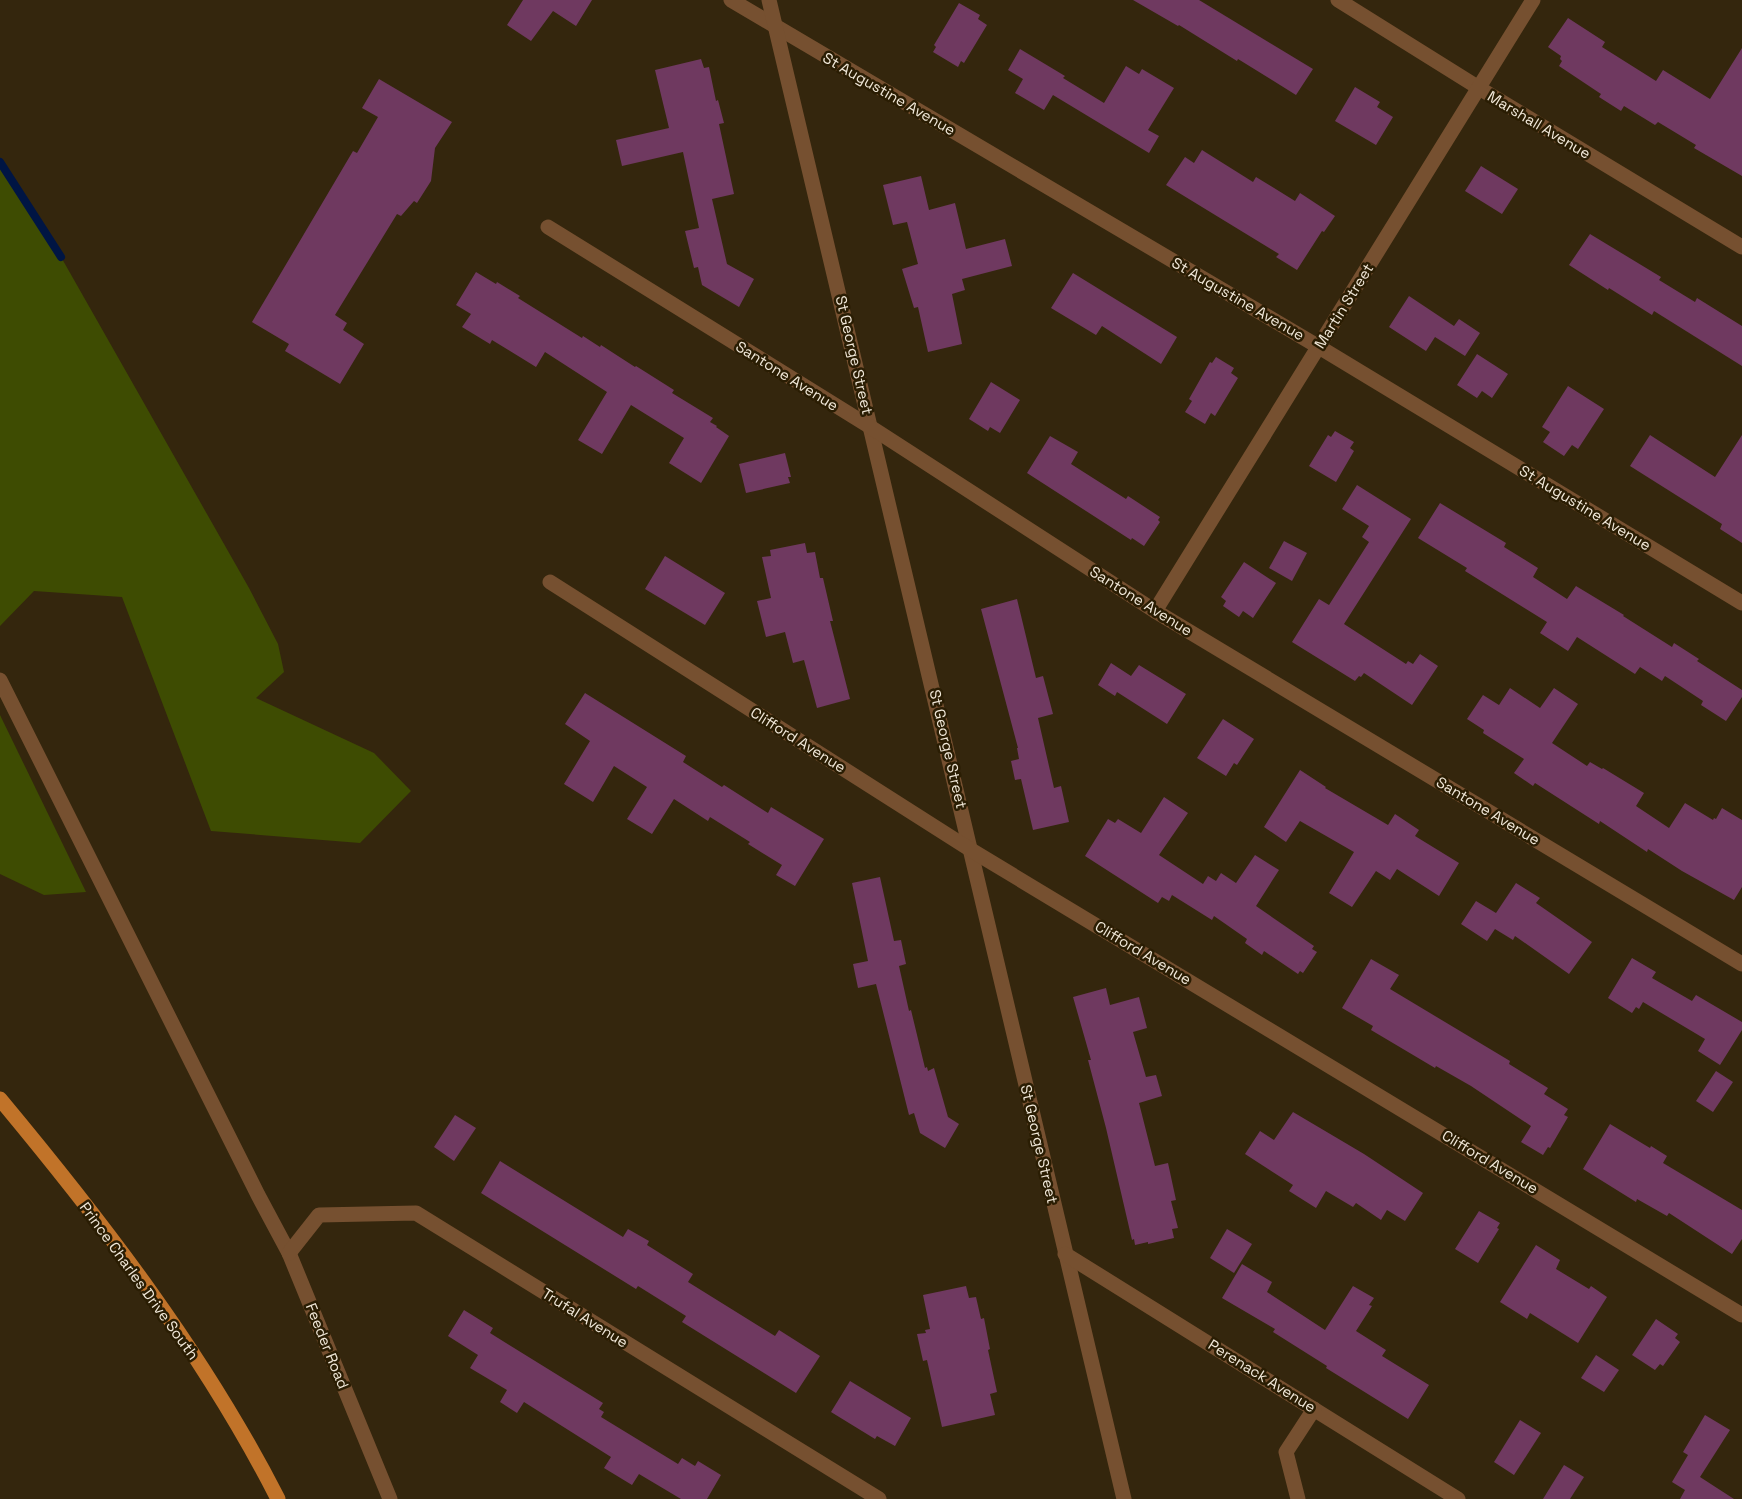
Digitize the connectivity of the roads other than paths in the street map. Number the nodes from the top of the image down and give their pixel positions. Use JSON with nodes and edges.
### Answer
{"nodes":[{"id":1,"x":731,"y":0,"type":"edge"},
{"id":2,"x":769,"y":0,"type":"edge"},
{"id":3,"x":1338,"y":0,"type":"edge"},
{"id":4,"x":1533,"y":0,"type":"edge"},
{"id":5,"x":776,"y":28,"type":"junction"},
{"id":6,"x":1479,"y":88,"type":"junction"},
{"id":7,"x":548,"y":227,"type":"dead end"},
{"id":8,"x":1742,"y":247,"type":"edge"},
{"id":9,"x":1319,"y":346,"type":"junction"},
{"id":10,"x":872,"y":428,"type":"junction"},
{"id":11,"x":550,"y":582,"type":"dead end"},
{"id":12,"x":1742,"y":603,"type":"edge"},
{"id":13,"x":1155,"y":611,"type":"junction"},
{"id":14,"x":0,"y":680,"type":"edge"},
{"id":15,"x":971,"y":850,"type":"junction"},
{"id":16,"x":1742,"y":964,"type":"edge"},
{"id":17,"x":0,"y":1099,"type":"edge"},
{"id":18,"x":289,"y":1253,"type":"junction"},
{"id":19,"x":1065,"y":1254,"type":"junction"},
{"id":20,"x":1742,"y":1314,"type":"edge"},
{"id":21,"x":1314,"y":1409,"type":"junction"},
{"id":22,"x":278,"y":1499,"type":"edge"},
{"id":23,"x":390,"y":1499,"type":"edge"},
{"id":24,"x":878,"y":1499,"type":"edge"},
{"id":25,"x":1124,"y":1499,"type":"edge"},
{"id":26,"x":1298,"y":1499,"type":"edge"},
{"id":27,"x":1458,"y":1499,"type":"edge"}],
"edges":[{"from":1,"to":5,"type":"street","name":"St Augustine Avenue"},
{"from":2,"to":5,"type":"street","name":"St George Street"},
{"from":3,"to":6,"type":"street","name":"Marshall Avenue"},
{"from":4,"to":6,"type":"street","name":"Martin Street"},
{"from":5,"to":9,"type":"street","name":"St Augustine Avenue"},
{"from":5,"to":10,"type":"street","name":"St George Street"},
{"from":6,"to":8,"type":"street","name":"Marshall Avenue"},
{"from":6,"to":9,"type":"street","name":"Martin Street"},
{"from":7,"to":10,"type":"street","name":"Santone Avenue"},
{"from":9,"to":12,"type":"street","name":"St Augustine Avenue"},
{"from":9,"to":13,"type":"street","name":"Martin Street"},
{"from":10,"to":13,"type":"street","name":"Santone Avenue"},
{"from":10,"to":15,"type":"street","name":"St George Street"},
{"from":11,"to":15,"type":"street","name":"Clifford Avenue"},
{"from":13,"to":16,"type":"street","name":"Santone Avenue"},
{"from":14,"to":18,"type":"street","name":"Feeder Road"},
{"from":15,"to":19,"type":"street","name":"St George Street"},
{"from":15,"to":20,"type":"street","name":"Clifford Avenue"},
{"from":17,"to":22,"type":"main road","name":"Prince Charles Drive South"},
{"from":18,"to":23,"type":"street","name":"Feeder Road"},
{"from":18,"to":24,"type":"street","name":"Trufal Avenue"},
{"from":19,"to":21,"type":"street","name":"Perenack Avenue"},
{"from":19,"to":25,"type":"street","name":"St George Street"},
{"from":21,"to":26,"type":"street"},
{"from":21,"to":27,"type":"street","name":"Perenack Avenue"}]}
